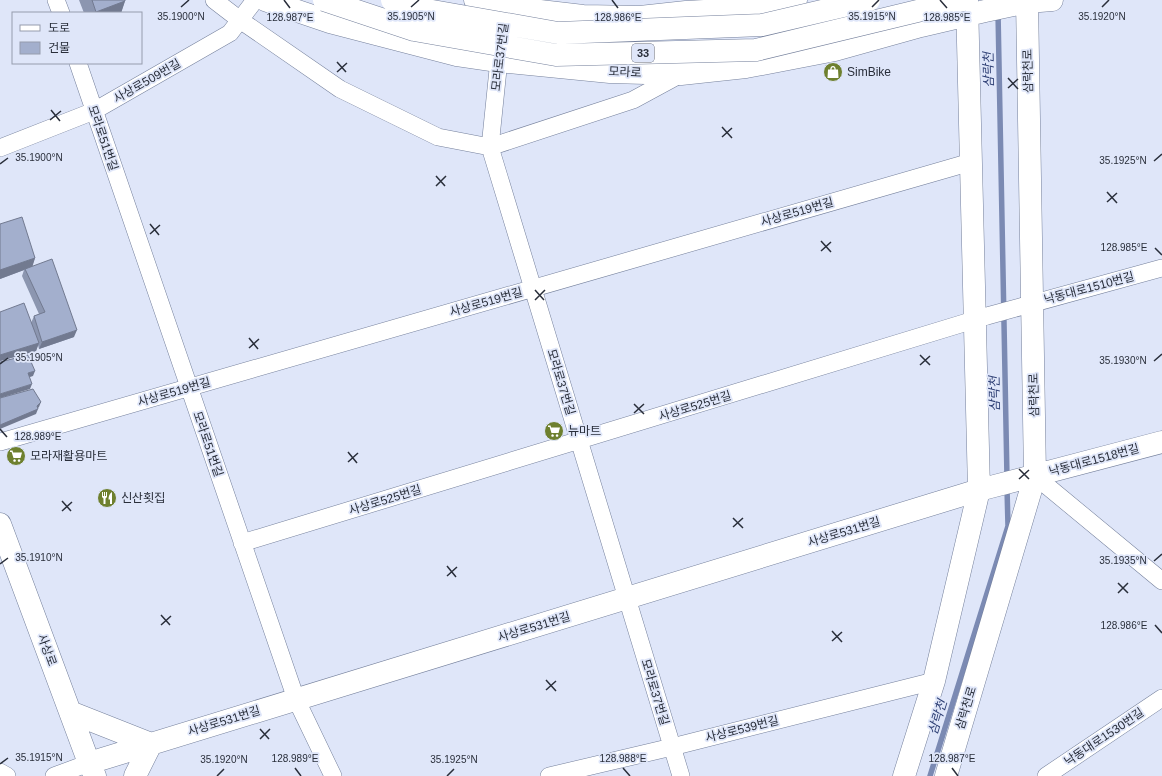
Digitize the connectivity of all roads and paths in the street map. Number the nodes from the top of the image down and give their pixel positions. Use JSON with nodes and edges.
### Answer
{"nodes":[{"id":1,"x":56,"y":0,"type":"edge"},
{"id":2,"x":214,"y":0,"type":"edge"},
{"id":3,"x":255,"y":0,"type":"edge"},
{"id":4,"x":265,"y":0,"type":"edge"},
{"id":5,"x":324,"y":0,"type":"edge"},
{"id":6,"x":392,"y":0,"type":"edge"},
{"id":7,"x":475,"y":0,"type":"edge"},
{"id":8,"x":796,"y":0,"type":"edge"},
{"id":9,"x":869,"y":0,"type":"edge"},
{"id":10,"x":1052,"y":0,"type":"edge"},
{"id":11,"x":1021,"y":3,"type":"edge"},
{"id":12,"x":507,"y":6,"type":"junction"},
{"id":13,"x":971,"y":6,"type":"edge"},
{"id":14,"x":61,"y":12,"type":"edge"},
{"id":15,"x":240,"y":20,"type":"junction"},
{"id":16,"x":498,"y":61,"type":"junction"},
{"id":17,"x":78,"y":64,"type":"edge"},
{"id":18,"x":681,"y":74,"type":"junction"},
{"id":19,"x":94,"y":111,"type":"junction"},
{"id":20,"x":490,"y":147,"type":"junction"},
{"id":21,"x":0,"y":148,"type":"edge"},
{"id":22,"x":971,"y":162,"type":"junction"},
{"id":23,"x":1162,"y":268,"type":"edge"},
{"id":24,"x":533,"y":288,"type":"junction"},
{"id":25,"x":1024,"y":306,"type":"junction"},
{"id":26,"x":981,"y":318,"type":"junction"},
{"id":27,"x":189,"y":388,"type":"junction"},
{"id":28,"x":579,"y":441,"type":"junction"},
{"id":29,"x":0,"y":442,"type":"edge"},
{"id":30,"x":1162,"y":442,"type":"edge"},
{"id":31,"x":1027,"y":478,"type":"junction"},
{"id":32,"x":987,"y":488,"type":"junction"},
{"id":33,"x":0,"y":524,"type":"edge"},
{"id":34,"x":242,"y":543,"type":"junction"},
{"id":35,"x":1162,"y":581,"type":"edge"},
{"id":36,"x":627,"y":598,"type":"junction"},
{"id":37,"x":934,"y":681,"type":"junction"},
{"id":38,"x":1162,"y":698,"type":"edge"},
{"id":39,"x":296,"y":699,"type":"junction"},
{"id":40,"x":70,"y":712,"type":"junction"},
{"id":41,"x":150,"y":744,"type":"junction"},
{"id":42,"x":672,"y":747,"type":"junction"},
{"id":43,"x":92,"y":769,"type":"edge"},
{"id":44,"x":0,"y":772,"type":"edge"},
{"id":45,"x":8,"y":776,"type":"edge"},
{"id":46,"x":54,"y":776,"type":"edge"},
{"id":47,"x":135,"y":776,"type":"edge"},
{"id":48,"x":333,"y":776,"type":"edge"},
{"id":49,"x":549,"y":776,"type":"edge"},
{"id":50,"x":681,"y":776,"type":"edge"},
{"id":51,"x":904,"y":776,"type":"edge"},
{"id":52,"x":946,"y":776,"type":"edge"},
{"id":53,"x":1046,"y":776,"type":"edge"}],
"edges":[{"from":1,"to":14,"type":"street"},
{"from":2,"to":15,"type":"street"},
{"from":3,"to":15,"type":"street","name":"사상로509번길"},
{"from":4,"to":16,"type":"main road","name":"모라로"},
{"from":5,"to":13,"type":"main road","name":"모라로","number":"33","bridge":true},
{"from":6,"to":9,"type":"main road","number":"33","bridge":true},
{"from":7,"to":12,"type":"main road"},
{"from":8,"to":12,"type":"main road"},
{"from":10,"to":11,"type":"main road"},
{"from":11,"to":13,"type":"main road"},
{"from":11,"to":25,"type":"main road","name":"삼락천로"},
{"from":12,"to":16,"type":"street","name":"모라로37번길"},
{"from":13,"to":18,"type":"main road","name":"모라로"},
{"from":13,"to":22,"type":"main road"},
{"from":15,"to":19,"type":"street","name":"사상로509번길"},
{"from":15,"to":20,"type":"street"},
{"from":16,"to":18,"type":"main road","name":"모라로"},
{"from":16,"to":20,"type":"street","name":"모라로37번길"},
{"from":17,"to":19,"type":"street","name":"모라로51번길"},
{"from":18,"to":20,"type":"street"},
{"from":19,"to":21,"type":"street","name":"사상로509번길"},
{"from":19,"to":27,"type":"street","name":"모라로51번길"},
{"from":20,"to":24,"type":"street","name":"모라로37번길"},
{"from":22,"to":24,"type":"street","name":"사상로519번길"},
{"from":22,"to":26,"type":"main road"},
{"from":23,"to":25,"type":"street","name":"낙동대로1510번길"},
{"from":24,"to":27,"type":"street","name":"사상로519번길"},
{"from":24,"to":28,"type":"street","name":"모라로37번길"},
{"from":25,"to":26,"type":"street","name":"낙동대로1510번길"},
{"from":25,"to":31,"type":"main road","name":"삼락천로"},
{"from":26,"to":28,"type":"street","name":"사상로525번길"},
{"from":26,"to":32,"type":"main road"},
{"from":27,"to":29,"type":"street","name":"사상로519번길"},
{"from":27,"to":34,"type":"street","name":"모라로51번길"},
{"from":28,"to":34,"type":"street","name":"사상로525번길"},
{"from":28,"to":36,"type":"street","name":"모라로37번길"},
{"from":30,"to":31,"type":"main road","name":"낙동대로1518번길"},
{"from":31,"to":32,"type":"main road","name":"낙동대로1518번길"},
{"from":31,"to":35,"type":"street"},
{"from":31,"to":52,"type":"main road","name":"삼락천로"},
{"from":32,"to":36,"type":"main road","name":"사상로531번길"},
{"from":32,"to":37,"type":"main road"},
{"from":33,"to":40,"type":"main road","name":"사상로"},
{"from":34,"to":39,"type":"street","name":"모라로51번길"},
{"from":36,"to":39,"type":"main road","name":"사상로531번길"},
{"from":36,"to":42,"type":"street","name":"모라로37번길"},
{"from":37,"to":42,"type":"street","name":"사상로539번길"},
{"from":37,"to":51,"type":"main road"},
{"from":38,"to":53,"type":"street","name":"낙동대로1530번길"},
{"from":39,"to":41,"type":"main road","name":"사상로531번길"},
{"from":39,"to":48,"type":"street","name":"모라로51번길"},
{"from":40,"to":41,"type":"main road"},
{"from":40,"to":43,"type":"main road","name":"사상로"},
{"from":41,"to":43,"type":"main road","name":"사상로531번길"},
{"from":41,"to":47,"type":"main road"},
{"from":42,"to":49,"type":"street","name":"사상로539번길"},
{"from":42,"to":50,"type":"street","name":"모라로37번길"},
{"from":43,"to":46,"type":"street"},
{"from":44,"to":45,"type":"street"}]}
